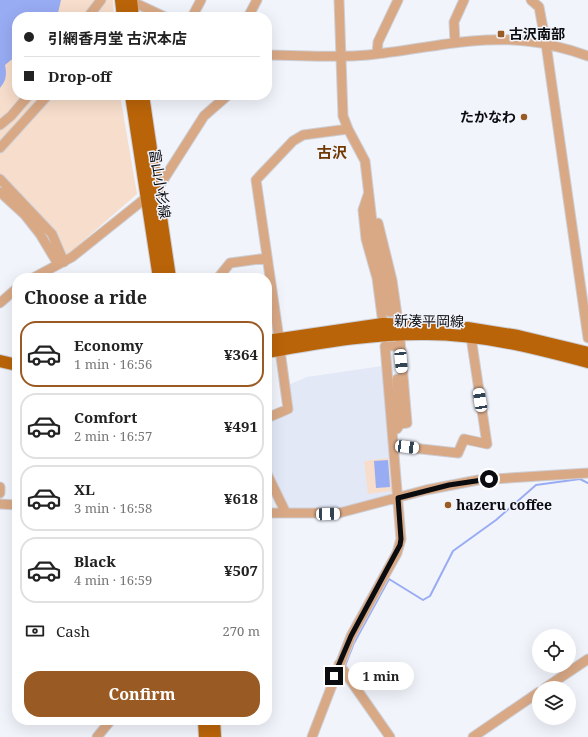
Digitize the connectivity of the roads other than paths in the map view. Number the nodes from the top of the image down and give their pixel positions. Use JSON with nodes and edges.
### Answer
{"nodes":[{"id":1,"x":100,"y":0,"type":"edge"},
{"id":2,"x":128,"y":0,"type":"edge"},
{"id":3,"x":201,"y":0,"type":"edge"},
{"id":4,"x":257,"y":0,"type":"edge"},
{"id":5,"x":339,"y":0,"type":"edge"},
{"id":6,"x":398,"y":0,"type":"edge"},
{"id":7,"x":464,"y":0,"type":"edge"},
{"id":8,"x":531,"y":0,"type":"edge"},
{"id":9,"x":92,"y":12,"type":"edge"},
{"id":10,"x":124,"y":12,"type":"edge"},
{"id":11,"x":132,"y":12,"type":"edge"},
{"id":12,"x":154,"y":12,"type":"edge"},
{"id":13,"x":195,"y":12,"type":"edge"},
{"id":14,"x":251,"y":12,"type":"edge"},
{"id":15,"x":455,"y":43,"type":"junction"},
{"id":16,"x":546,"y":44,"type":"junction"},
{"id":17,"x":378,"y":54,"type":"junction"},
{"id":18,"x":272,"y":56,"type":"edge"},
{"id":19,"x":342,"y":56,"type":"junction"},
{"id":20,"x":588,"y":56,"type":"edge"},
{"id":21,"x":25,"y":100,"type":"edge"},
{"id":22,"x":43,"y":100,"type":"edge"},
{"id":23,"x":132,"y":100,"type":"edge"},
{"id":24,"x":145,"y":100,"type":"edge"},
{"id":25,"x":222,"y":100,"type":"edge"},
{"id":26,"x":0,"y":125,"type":"edge"},
{"id":27,"x":348,"y":129,"type":"junction"},
{"id":28,"x":0,"y":148,"type":"edge"},
{"id":29,"x":0,"y":179,"type":"edge"},
{"id":30,"x":156,"y":188,"type":"junction"},
{"id":31,"x":0,"y":192,"type":"edge"},
{"id":32,"x":369,"y":192,"type":"junction"},
{"id":33,"x":147,"y":197,"type":"junction"},
{"id":34,"x":267,"y":258,"type":"junction"},
{"id":35,"x":61,"y":263,"type":"junction"},
{"id":36,"x":42,"y":273,"type":"edge"},
{"id":37,"x":158,"y":273,"type":"edge"},
{"id":38,"x":169,"y":273,"type":"edge"},
{"id":39,"x":222,"y":273,"type":"edge"},
{"id":40,"x":268,"y":273,"type":"edge"},
{"id":41,"x":12,"y":293,"type":"edge"},
{"id":42,"x":0,"y":304,"type":"edge"},
{"id":43,"x":272,"y":311,"type":"edge"},
{"id":44,"x":394,"y":314,"type":"dead end"},
{"id":45,"x":382,"y":324,"type":"junction"},
{"id":46,"x":471,"y":337,"type":"junction"},
{"id":47,"x":588,"y":338,"type":"edge"},
{"id":48,"x":275,"y":343,"type":"edge"},
{"id":49,"x":398,"y":344,"type":"junction"},
{"id":50,"x":588,"y":353,"type":"edge"},
{"id":51,"x":0,"y":361,"type":"edge"},
{"id":52,"x":588,"y":362,"type":"edge"},
{"id":53,"x":12,"y":364,"type":"edge"},
{"id":54,"x":272,"y":416,"type":"edge"},
{"id":55,"x":393,"y":435,"type":"junction"},
{"id":56,"x":394,"y":446,"type":"junction"},
{"id":57,"x":588,"y":473,"type":"edge"},
{"id":58,"x":272,"y":484,"type":"edge"},
{"id":59,"x":0,"y":487,"type":"edge"},
{"id":60,"x":0,"y":494,"type":"edge"},
{"id":61,"x":398,"y":498,"type":"junction"},
{"id":62,"x":0,"y":504,"type":"edge"},
{"id":63,"x":12,"y":505,"type":"edge"},
{"id":64,"x":272,"y":513,"type":"edge"},
{"id":65,"x":286,"y":513,"type":"junction"},
{"id":66,"x":588,"y":658,"type":"edge"},
{"id":67,"x":339,"y":664,"type":"junction"},
{"id":68,"x":555,"y":681,"type":"edge"},
{"id":69,"x":532,"y":697,"type":"edge"},
{"id":70,"x":107,"y":725,"type":"edge"},
{"id":71,"x":204,"y":725,"type":"edge"},
{"id":72,"x":214,"y":725,"type":"edge"},
{"id":73,"x":97,"y":737,"type":"edge"},
{"id":74,"x":205,"y":737,"type":"edge"},
{"id":75,"x":215,"y":737,"type":"edge"},
{"id":76,"x":312,"y":737,"type":"edge"},
{"id":77,"x":390,"y":737,"type":"edge"},
{"id":78,"x":472,"y":737,"type":"edge"}],
"edges":[{"from":1,"to":9,"type":"street"},
{"from":2,"to":10,"type":"main road"},
{"from":2,"to":11,"type":"main road"},
{"from":2,"to":12,"type":"street"},
{"from":3,"to":13,"type":"street"},
{"from":4,"to":14,"type":"street"},
{"from":5,"to":19,"type":"street"},
{"from":6,"to":17,"type":"street"},
{"from":7,"to":15,"type":"street"},
{"from":8,"to":16,"type":"street"},
{"from":15,"to":16,"type":"street"},
{"from":15,"to":17,"type":"street"},
{"from":16,"to":20,"type":"street"},
{"from":16,"to":47,"type":"street"},
{"from":17,"to":19,"type":"street"},
{"from":18,"to":19,"type":"street"},
{"from":19,"to":27,"type":"street"},
{"from":21,"to":26,"type":"street"},
{"from":22,"to":28,"type":"street"},
{"from":23,"to":33,"type":"main road","name":"富山小杉線"},
{"from":24,"to":30,"type":"main road","name":"富山小杉線"},
{"from":25,"to":30,"type":"street"},
{"from":27,"to":32,"type":"street"},
{"from":27,"to":34,"type":"street"},
{"from":29,"to":35,"type":"street"},
{"from":30,"to":33,"type":"street"},
{"from":30,"to":38,"type":"main road","name":"富山小杉線"},
{"from":31,"to":35,"type":"street"},
{"from":32,"to":44,"type":"street"},
{"from":32,"to":45,"type":"street"},
{"from":33,"to":35,"type":"street"},
{"from":33,"to":37,"type":"main road","name":"富山小杉線"},
{"from":34,"to":39,"type":"street"},
{"from":34,"to":40,"type":"street"},
{"from":35,"to":36,"type":"street"},
{"from":41,"to":42,"type":"street"},
{"from":43,"to":48,"type":"street"},
{"from":45,"to":48,"type":"main road","name":"新湊平岡線"},
{"from":45,"to":50,"type":"main road","name":"新湊平岡線"},
{"from":46,"to":49,"type":"main road","name":"新湊平岡線"},
{"from":46,"to":52,"type":"main road","name":"新湊平岡線"},
{"from":46,"to":56,"type":"street"},
{"from":48,"to":49,"type":"main road","name":"新湊平岡線"},
{"from":48,"to":54,"type":"street"},
{"from":49,"to":55,"type":"street"},
{"from":49,"to":55,"type":"street"},
{"from":51,"to":53,"type":"main road"},
{"from":55,"to":56,"type":"street"},
{"from":56,"to":61,"type":"street"},
{"from":57,"to":61,"type":"street"},
{"from":58,"to":65,"type":"street"},
{"from":59,"to":60,"type":"street"},
{"from":61,"to":65,"type":"street"},
{"from":61,"to":67,"type":"street"},
{"from":62,"to":63,"type":"street"},
{"from":64,"to":65,"type":"street"},
{"from":66,"to":68,"type":"street"},
{"from":67,"to":76,"type":"street"},
{"from":67,"to":77,"type":"street"},
{"from":69,"to":78,"type":"street"},
{"from":70,"to":73,"type":"street"},
{"from":71,"to":74,"type":"main road"},
{"from":72,"to":75,"type":"main road"}]}
